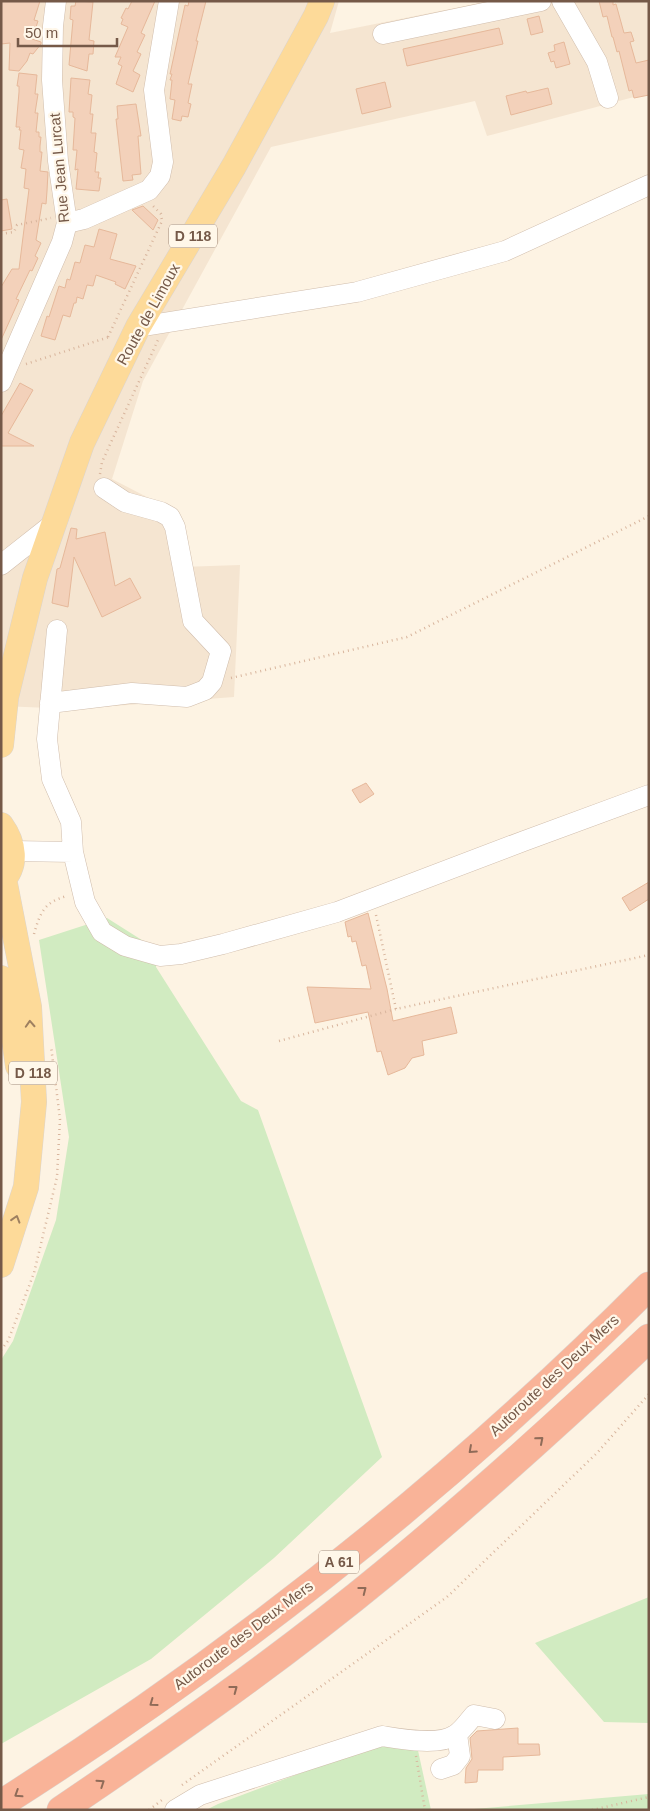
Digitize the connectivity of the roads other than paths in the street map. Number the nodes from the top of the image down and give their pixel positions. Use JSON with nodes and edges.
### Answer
{"nodes":[{"id":1,"x":56,"y":1,"type":"edge"},
{"id":2,"x":169,"y":1,"type":"edge"},
{"id":3,"x":540,"y":1,"type":"edge"},
{"id":4,"x":562,"y":1,"type":"edge"},
{"id":5,"x":318,"y":6,"type":"edge"},
{"id":6,"x":382,"y":34,"type":"dead end"},
{"id":7,"x":608,"y":98,"type":"dead end"},
{"id":8,"x":649,"y":185,"type":"edge"},
{"id":9,"x":67,"y":219,"type":"junction"},
{"id":10,"x":138,"y":327,"type":"junction"},
{"id":11,"x":4,"y":376,"type":"edge"},
{"id":12,"x":104,"y":488,"type":"road end"},
{"id":13,"x":54,"y":524,"type":"junction"},
{"id":14,"x":1,"y":565,"type":"edge"},
{"id":15,"x":57,"y":630,"type":"dead end"},
{"id":16,"x":4,"y":703,"type":"edge"},
{"id":17,"x":50,"y":703,"type":"junction"},
{"id":18,"x":1,"y":745,"type":"edge"},
{"id":19,"x":649,"y":795,"type":"edge"},
{"id":20,"x":1,"y":825,"type":"edge"},
{"id":21,"x":13,"y":851,"type":"junction"},
{"id":22,"x":73,"y":852,"type":"junction"},
{"id":23,"x":3,"y":881,"type":"edge"},
{"id":24,"x":1,"y":978,"type":"edge"},
{"id":25,"x":1,"y":1211,"type":"edge"},
{"id":26,"x":1,"y":1265,"type":"edge"},
{"id":27,"x":649,"y":1286,"type":"edge"},
{"id":28,"x":649,"y":1338,"type":"edge"},
{"id":29,"x":495,"y":1719,"type":"dead end"},
{"id":30,"x":457,"y":1734,"type":"junction"},
{"id":31,"x":441,"y":1769,"type":"dead end"},
{"id":32,"x":1,"y":1804,"type":"edge"},
{"id":33,"x":170,"y":1804,"type":"edge"},
{"id":34,"x":61,"y":1810,"type":"edge"}],
"edges":[{"from":1,"to":9,"type":"street","name":"Rue Jean Lurcat"},
{"from":2,"to":9,"type":"street"},
{"from":3,"to":6,"type":"street"},
{"from":4,"to":7,"type":"street"},
{"from":5,"to":10,"type":"main road","name":"Route de Limoux","number":"D 118"},
{"from":8,"to":10,"type":"street"},
{"from":9,"to":11,"type":"street","name":"Rue Jean Lurcat"},
{"from":10,"to":13,"type":"main road","name":"Route de Limoux","number":"D 118"},
{"from":12,"to":17,"type":"street"},
{"from":13,"to":14,"type":"street"},
{"from":13,"to":16,"type":"main road","number":"D 118"},
{"from":15,"to":17,"type":"street"},
{"from":16,"to":18,"type":"main road","number":"D 118"},
{"from":17,"to":22,"type":"street"},
{"from":19,"to":22,"type":"street"},
{"from":20,"to":21,"type":"main road"},
{"from":21,"to":22,"type":"street"},
{"from":21,"to":23,"type":"main road"},
{"from":26,"to":23,"type":"main road","number":"D 118","one_way":true},
{"from":24,"to":25,"type":"main road","number":"D 118"},
{"from":27,"to":32,"type":"highway","name":"Autoroute des Deux Mers","number":"A 61","one_way":true},
{"from":34,"to":28,"type":"highway","number":"A 61","one_way":true},
{"from":29,"to":30,"type":"street"},
{"from":30,"to":31,"type":"street"},
{"from":30,"to":33,"type":"street"}]}
